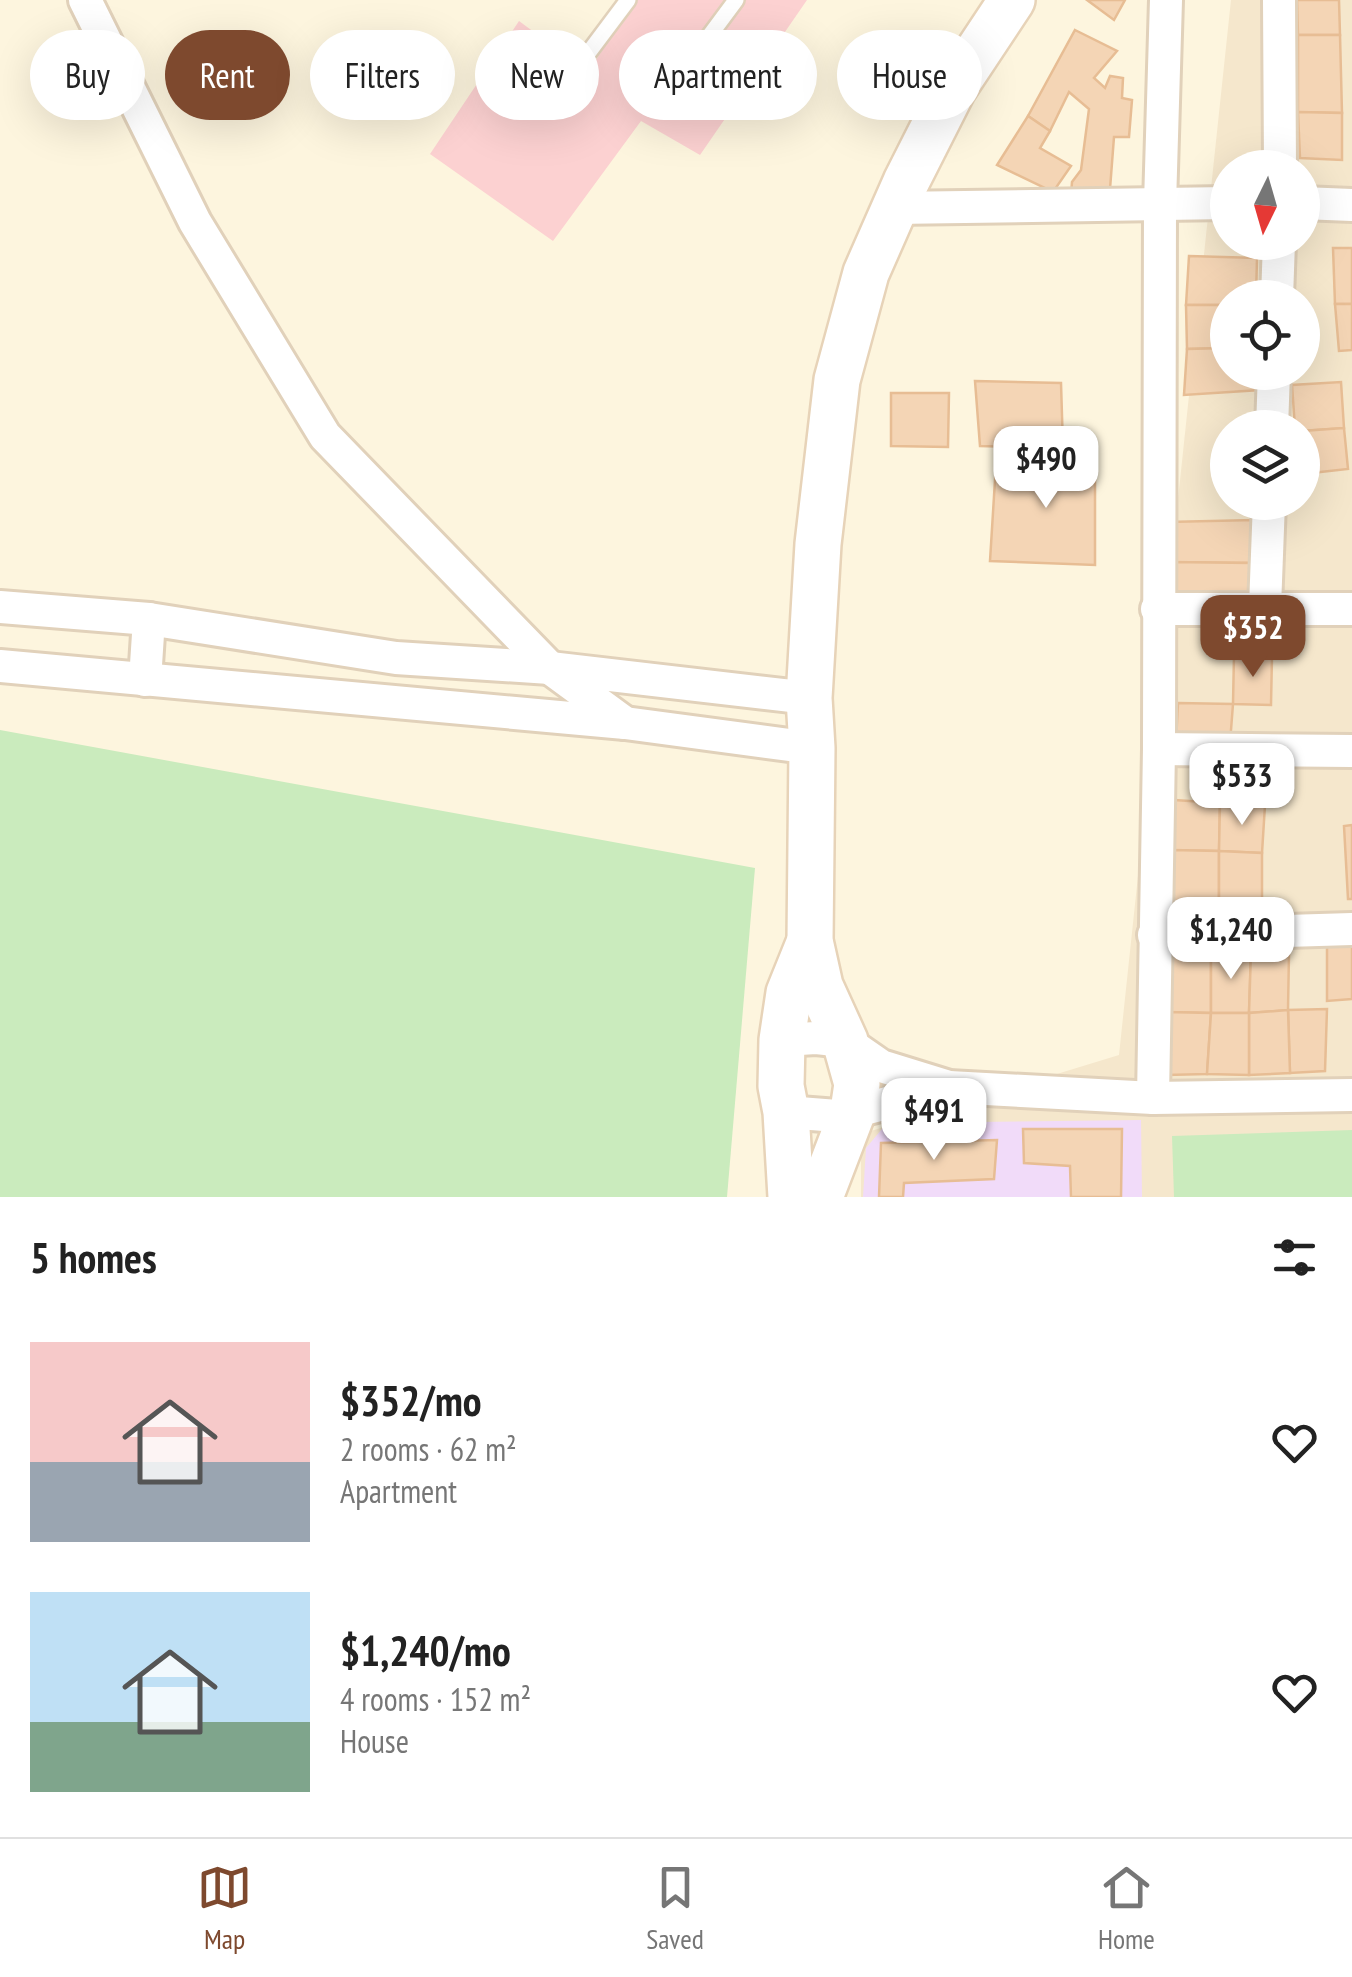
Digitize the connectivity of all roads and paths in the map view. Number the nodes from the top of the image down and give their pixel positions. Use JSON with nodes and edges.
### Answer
{"nodes":[{"id":1,"x":86,"y":0,"type":"edge"},
{"id":2,"x":628,"y":0,"type":"edge"},
{"id":3,"x":736,"y":0,"type":"edge"},
{"id":4,"x":1012,"y":0,"type":"edge"},
{"id":5,"x":1166,"y":0,"type":"edge"},
{"id":6,"x":1278,"y":0,"type":"edge"},
{"id":7,"x":714,"y":30,"type":"edge"},
{"id":8,"x":599,"y":39,"type":"edge"},
{"id":9,"x":1280,"y":150,"type":"edge"},
{"id":10,"x":1210,"y":203,"type":"edge"},
{"id":11,"x":1160,"y":204,"type":"junction"},
{"id":12,"x":1320,"y":204,"type":"edge"},
{"id":13,"x":1352,"y":205,"type":"edge"},
{"id":14,"x":894,"y":208,"type":"junction"},
{"id":15,"x":1269,"y":520,"type":"edge"},
{"id":16,"x":0,"y":607,"type":"edge"},
{"id":17,"x":1266,"y":607,"type":"junction"},
{"id":18,"x":1352,"y":609,"type":"edge"},
{"id":19,"x":1157,"y":610,"type":"junction"},
{"id":20,"x":149,"y":619,"type":"junction"},
{"id":21,"x":0,"y":666,"type":"edge"},
{"id":22,"x":550,"y":668,"type":"junction"},
{"id":23,"x":145,"y":680,"type":"junction"},
{"id":24,"x":809,"y":698,"type":"junction"},
{"id":25,"x":625,"y":724,"type":"junction"},
{"id":26,"x":812,"y":748,"type":"junction"},
{"id":27,"x":1159,"y":749,"type":"junction"},
{"id":28,"x":1352,"y":750,"type":"edge"},
{"id":29,"x":1352,"y":929,"type":"edge"},
{"id":30,"x":1154,"y":935,"type":"junction"},
{"id":31,"x":810,"y":941,"type":"junction"},
{"id":32,"x":782,"y":1040,"type":"junction"},
{"id":33,"x":845,"y":1042,"type":"junction"},
{"id":34,"x":949,"y":1088,"type":"junction"},
{"id":35,"x":1352,"y":1094,"type":"edge"},
{"id":36,"x":1153,"y":1098,"type":"junction"},
{"id":37,"x":853,"y":1111,"type":"junction"},
{"id":38,"x":786,"y":1112,"type":"junction"},
{"id":39,"x":791,"y":1197,"type":"edge"},
{"id":40,"x":820,"y":1197,"type":"edge"}],
"edges":[{"from":1,"to":22,"type":"street"},
{"from":2,"to":8,"type":"lane"},
{"from":3,"to":7,"type":"lane"},
{"from":4,"to":14,"type":"main road"},
{"from":5,"to":11,"type":"street"},
{"from":6,"to":9,"type":"street"},
{"from":10,"to":11,"type":"street"},
{"from":11,"to":14,"type":"street"},
{"from":11,"to":19,"type":"street"},
{"from":12,"to":13,"type":"street"},
{"from":14,"to":24,"type":"main road"},
{"from":15,"to":17,"type":"street"},
{"from":16,"to":20,"type":"street"},
{"from":17,"to":18,"type":"street"},
{"from":17,"to":19,"type":"street"},
{"from":19,"to":27,"type":"street"},
{"from":20,"to":22,"type":"street"},
{"from":20,"to":23,"type":"street"},
{"from":21,"to":23,"type":"street"},
{"from":22,"to":24,"type":"street"},
{"from":22,"to":25,"type":"street"},
{"from":23,"to":25,"type":"street"},
{"from":24,"to":26,"type":"main road"},
{"from":25,"to":26,"type":"street"},
{"from":26,"to":31,"type":"main road"},
{"from":27,"to":28,"type":"street"},
{"from":27,"to":30,"type":"street"},
{"from":29,"to":30,"type":"street"},
{"from":30,"to":36,"type":"street"},
{"from":31,"to":32,"type":"main road"},
{"from":31,"to":33,"type":"main road"},
{"from":32,"to":33,"type":"street"},
{"from":32,"to":38,"type":"main road"},
{"from":33,"to":34,"type":"street"},
{"from":33,"to":37,"type":"main road"},
{"from":34,"to":36,"type":"street"},
{"from":34,"to":37,"type":"street"},
{"from":35,"to":36,"type":"street"},
{"from":37,"to":38,"type":"street"},
{"from":37,"to":40,"type":"main road"},
{"from":38,"to":39,"type":"main road"}]}
